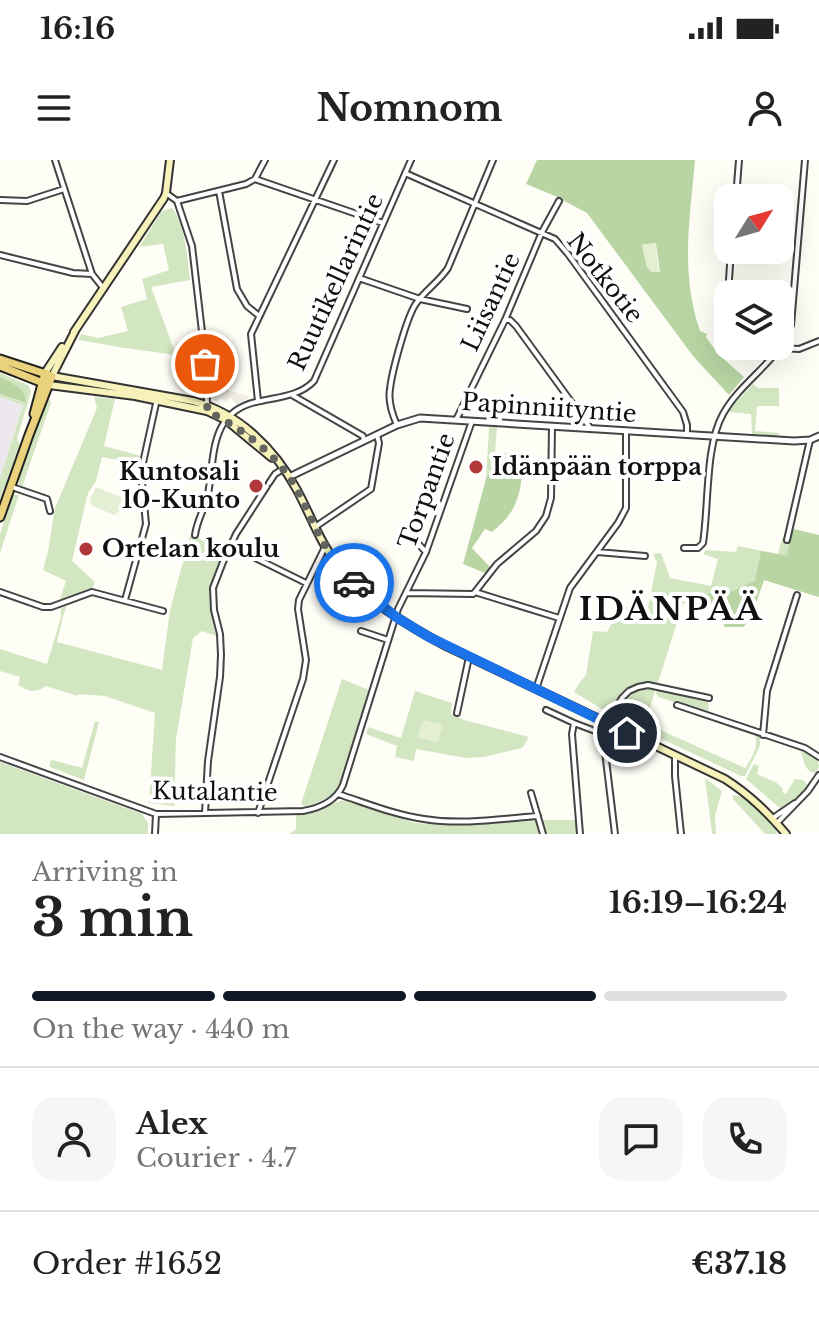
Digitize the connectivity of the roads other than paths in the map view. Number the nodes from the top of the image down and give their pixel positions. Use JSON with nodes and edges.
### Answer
{"nodes":[{"id":1,"x":55,"y":160,"type":"edge"},
{"id":2,"x":170,"y":160,"type":"edge"},
{"id":3,"x":265,"y":160,"type":"edge"},
{"id":4,"x":334,"y":160,"type":"edge"},
{"id":5,"x":411,"y":160,"type":"edge"},
{"id":6,"x":493,"y":160,"type":"edge"},
{"id":7,"x":739,"y":160,"type":"edge"},
{"id":8,"x":805,"y":160,"type":"edge"},
{"id":9,"x":405,"y":173,"type":"junction"},
{"id":10,"x":255,"y":179,"type":"junction"},
{"id":11,"x":737,"y":184,"type":"edge"},
{"id":12,"x":64,"y":189,"type":"junction"},
{"id":13,"x":219,"y":191,"type":"junction"},
{"id":14,"x":166,"y":193,"type":"junction"},
{"id":15,"x":0,"y":200,"type":"edge"},
{"id":16,"x":315,"y":200,"type":"junction"},
{"id":17,"x":177,"y":201,"type":"junction"},
{"id":18,"x":559,"y":201,"type":"dead end"},
{"id":19,"x":474,"y":203,"type":"junction"},
{"id":20,"x":383,"y":223,"type":"junction"},
{"id":21,"x":542,"y":232,"type":"junction"},
{"id":22,"x":0,"y":255,"type":"edge"},
{"id":23,"x":92,"y":274,"type":"junction"},
{"id":24,"x":359,"y":278,"type":"junction"},
{"id":25,"x":104,"y":289,"type":"junction"},
{"id":26,"x":420,"y":299,"type":"junction"},
{"id":27,"x":794,"y":302,"type":"edge"},
{"id":28,"x":467,"y":309,"type":"dead end"},
{"id":29,"x":258,"y":315,"type":"junction"},
{"id":30,"x":505,"y":320,"type":"junction"},
{"id":31,"x":819,"y":341,"type":"edge"},
{"id":32,"x":794,"y":349,"type":"edge"},
{"id":33,"x":0,"y":359,"type":"edge"},
{"id":34,"x":769,"y":360,"type":"edge"},
{"id":35,"x":0,"y":366,"type":"edge"},
{"id":36,"x":49,"y":375,"type":"junction"},
{"id":37,"x":45,"y":384,"type":"junction"},
{"id":38,"x":292,"y":395,"type":"junction"},
{"id":39,"x":158,"y":397,"type":"junction"},
{"id":40,"x":258,"y":401,"type":"junction"},
{"id":41,"x":207,"y":408,"type":"junction"},
{"id":42,"x":228,"y":418,"type":"junction"},
{"id":43,"x":456,"y":420,"type":"junction"},
{"id":44,"x":472,"y":421,"type":"junction"},
{"id":45,"x":397,"y":425,"type":"junction"},
{"id":46,"x":552,"y":426,"type":"junction"},
{"id":47,"x":591,"y":429,"type":"junction"},
{"id":48,"x":626,"y":431,"type":"junction"},
{"id":49,"x":687,"y":434,"type":"junction"},
{"id":50,"x":377,"y":435,"type":"junction"},
{"id":51,"x":713,"y":436,"type":"junction"},
{"id":52,"x":819,"y":436,"type":"edge"},
{"id":53,"x":364,"y":440,"type":"junction"},
{"id":54,"x":810,"y":440,"type":"junction"},
{"id":55,"x":282,"y":468,"type":"junction"},
{"id":56,"x":289,"y":477,"type":"junction"},
{"id":57,"x":10,"y":487,"type":"junction"},
{"id":58,"x":50,"y":511,"type":"dead end"},
{"id":59,"x":0,"y":517,"type":"edge"},
{"id":60,"x":315,"y":527,"type":"junction"},
{"id":61,"x":407,"y":532,"type":"dead end"},
{"id":62,"x":195,"y":535,"type":"dead end"},
{"id":63,"x":787,"y":540,"type":"dead end"},
{"id":64,"x":231,"y":546,"type":"junction"},
{"id":65,"x":325,"y":547,"type":"junction"},
{"id":66,"x":684,"y":548,"type":"dead end"},
{"id":67,"x":426,"y":552,"type":"junction"},
{"id":68,"x":597,"y":552,"type":"junction"},
{"id":69,"x":645,"y":556,"type":"dead end"},
{"id":70,"x":306,"y":583,"type":"junction"},
{"id":71,"x":0,"y":592,"type":"edge"},
{"id":72,"x":475,"y":592,"type":"junction"},
{"id":73,"x":407,"y":593,"type":"junction"},
{"id":74,"x":797,"y":595,"type":"dead end"},
{"id":75,"x":125,"y":600,"type":"junction"},
{"id":76,"x":163,"y":611,"type":"dead end"},
{"id":77,"x":396,"y":617,"type":"junction"},
{"id":78,"x":560,"y":618,"type":"junction"},
{"id":79,"x":361,"y":631,"type":"dead end"},
{"id":80,"x":388,"y":640,"type":"junction"},
{"id":81,"x":469,"y":657,"type":"junction"},
{"id":82,"x":536,"y":689,"type":"junction"},
{"id":83,"x":709,"y":698,"type":"dead end"},
{"id":84,"x":677,"y":705,"type":"dead end"},
{"id":85,"x":546,"y":710,"type":"dead end"},
{"id":86,"x":457,"y":713,"type":"dead end"},
{"id":87,"x":574,"y":723,"type":"junction"},
{"id":88,"x":607,"y":723,"type":"junction"},
{"id":89,"x":603,"y":734,"type":"junction"},
{"id":90,"x":763,"y":735,"type":"junction"},
{"id":91,"x":675,"y":754,"type":"junction"},
{"id":92,"x":0,"y":757,"type":"edge"},
{"id":93,"x":819,"y":757,"type":"edge"},
{"id":94,"x":819,"y":775,"type":"edge"},
{"id":95,"x":531,"y":793,"type":"dead end"},
{"id":96,"x":338,"y":794,"type":"junction"},
{"id":97,"x":205,"y":813,"type":"junction"},
{"id":98,"x":258,"y":813,"type":"junction"},
{"id":99,"x":156,"y":814,"type":"junction"},
{"id":100,"x":538,"y":816,"type":"junction"},
{"id":101,"x":780,"y":827,"type":"edge"},
{"id":102,"x":155,"y":834,"type":"edge"},
{"id":103,"x":543,"y":834,"type":"edge"},
{"id":104,"x":580,"y":834,"type":"edge"},
{"id":105,"x":615,"y":834,"type":"edge"},
{"id":106,"x":681,"y":834,"type":"edge"}],
"edges":[{"from":1,"to":12,"type":"street"},
{"from":2,"to":14,"type":"main road"},
{"from":3,"to":10,"type":"street"},
{"from":4,"to":16,"type":"street"},
{"from":5,"to":9,"type":"street","name":"Ruutikellarintie"},
{"from":6,"to":19,"type":"street"},
{"from":7,"to":11,"type":"street"},
{"from":8,"to":27,"type":"street"},
{"from":9,"to":19,"type":"street","name":"Notkotie"},
{"from":9,"to":20,"type":"street","name":"Ruutikellarintie"},
{"from":10,"to":13,"type":"street"},
{"from":10,"to":16,"type":"street"},
{"from":12,"to":15,"type":"street"},
{"from":12,"to":23,"type":"street"},
{"from":13,"to":17,"type":"street"},
{"from":13,"to":29,"type":"street"},
{"from":14,"to":17,"type":"street"},
{"from":14,"to":25,"type":"main road"},
{"from":16,"to":20,"type":"street"},
{"from":16,"to":29,"type":"street"},
{"from":17,"to":41,"type":"street"},
{"from":18,"to":21,"type":"street","name":"Liisantie"},
{"from":19,"to":21,"type":"street","name":"Notkotie"},
{"from":19,"to":26,"type":"street"},
{"from":20,"to":24,"type":"street","name":"Ruutikellarintie"},
{"from":21,"to":30,"type":"street","name":"Liisantie"},
{"from":21,"to":49,"type":"street","name":"Notkotie"},
{"from":22,"to":23,"type":"street"},
{"from":23,"to":25,"type":"street"},
{"from":24,"to":26,"type":"street"},
{"from":24,"to":38,"type":"street","name":"Ruutikellarintie"},
{"from":25,"to":36,"type":"main road"},
{"from":26,"to":28,"type":"street"},
{"from":26,"to":45,"type":"street"},
{"from":29,"to":40,"type":"street"},
{"from":30,"to":43,"type":"street","name":"Liisantie"},
{"from":30,"to":47,"type":"street"},
{"from":31,"to":32,"type":"street"},
{"from":33,"to":36,"type":"main road"},
{"from":34,"to":51,"type":"street"},
{"from":35,"to":37,"type":"main road"},
{"from":36,"to":37,"type":"main road"},
{"from":36,"to":39,"type":"main road"},
{"from":37,"to":39,"type":"main road"},
{"from":37,"to":57,"type":"main road"},
{"from":38,"to":40,"type":"street","name":"Ruutikellarintie"},
{"from":38,"to":53,"type":"street"},
{"from":39,"to":41,"type":"main road"},
{"from":39,"to":75,"type":"street"},
{"from":40,"to":42,"type":"street","name":"Ruutikellarintie"},
{"from":41,"to":42,"type":"main road"},
{"from":42,"to":55,"type":"main road"},
{"from":42,"to":62,"type":"street"},
{"from":43,"to":44,"type":"street","name":"Papinniityntie"},
{"from":43,"to":45,"type":"street","name":"Papinniityntie"},
{"from":44,"to":46,"type":"street","name":"Papinniityntie"},
{"from":44,"to":67,"type":"street","name":"Torpantie"},
{"from":45,"to":50,"type":"street","name":"Papinniityntie"},
{"from":46,"to":47,"type":"street","name":"Papinniityntie"},
{"from":46,"to":72,"type":"street"},
{"from":47,"to":48,"type":"street","name":"Papinniityntie"},
{"from":48,"to":49,"type":"street","name":"Papinniityntie"},
{"from":48,"to":68,"type":"street"},
{"from":49,"to":51,"type":"street","name":"Papinniityntie"},
{"from":50,"to":53,"type":"street","name":"Papinniityntie"},
{"from":50,"to":60,"type":"street"},
{"from":51,"to":54,"type":"street","name":"Papinniityntie"},
{"from":51,"to":66,"type":"street"},
{"from":52,"to":54,"type":"street","name":"Papinniityntie"},
{"from":53,"to":56,"type":"street","name":"Papinniityntie"},
{"from":54,"to":63,"type":"street"},
{"from":55,"to":56,"type":"main road"},
{"from":55,"to":64,"type":"street"},
{"from":56,"to":60,"type":"main road"},
{"from":57,"to":58,"type":"street"},
{"from":57,"to":59,"type":"main road"},
{"from":60,"to":65,"type":"main road"},
{"from":61,"to":67,"type":"street"},
{"from":64,"to":70,"type":"street"},
{"from":64,"to":97,"type":"street"},
{"from":65,"to":70,"type":"street"},
{"from":65,"to":77,"type":"main road"},
{"from":67,"to":73,"type":"street","name":"Torpantie"},
{"from":68,"to":69,"type":"street"},
{"from":68,"to":78,"type":"street"},
{"from":70,"to":98,"type":"street"},
{"from":71,"to":75,"type":"street"},
{"from":72,"to":73,"type":"street"},
{"from":72,"to":78,"type":"street"},
{"from":73,"to":77,"type":"street","name":"Torpantie"},
{"from":74,"to":90,"type":"street"},
{"from":75,"to":76,"type":"street"},
{"from":77,"to":80,"type":"street","name":"Torpantie"},
{"from":77,"to":81,"type":"main road"},
{"from":78,"to":82,"type":"street"},
{"from":79,"to":80,"type":"street"},
{"from":80,"to":96,"type":"street","name":"Torpantie"},
{"from":81,"to":82,"type":"main road"},
{"from":81,"to":86,"type":"street"},
{"from":82,"to":88,"type":"main road"},
{"from":83,"to":88,"type":"street"},
{"from":84,"to":90,"type":"street"},
{"from":85,"to":87,"type":"street"},
{"from":87,"to":89,"type":"street"},
{"from":87,"to":104,"type":"street"},
{"from":88,"to":89,"type":"street"},
{"from":88,"to":91,"type":"main road"},
{"from":89,"to":105,"type":"street"},
{"from":90,"to":93,"type":"street"},
{"from":91,"to":101,"type":"main road"},
{"from":91,"to":106,"type":"street"},
{"from":92,"to":99,"type":"street","name":"Kutalantie"},
{"from":94,"to":101,"type":"street"},
{"from":95,"to":100,"type":"street"},
{"from":96,"to":98,"type":"street","name":"Kutalantie"},
{"from":96,"to":100,"type":"street"},
{"from":97,"to":98,"type":"street","name":"Kutalantie"},
{"from":97,"to":99,"type":"street","name":"Kutalantie"},
{"from":99,"to":102,"type":"street"},
{"from":100,"to":103,"type":"street"}]}
